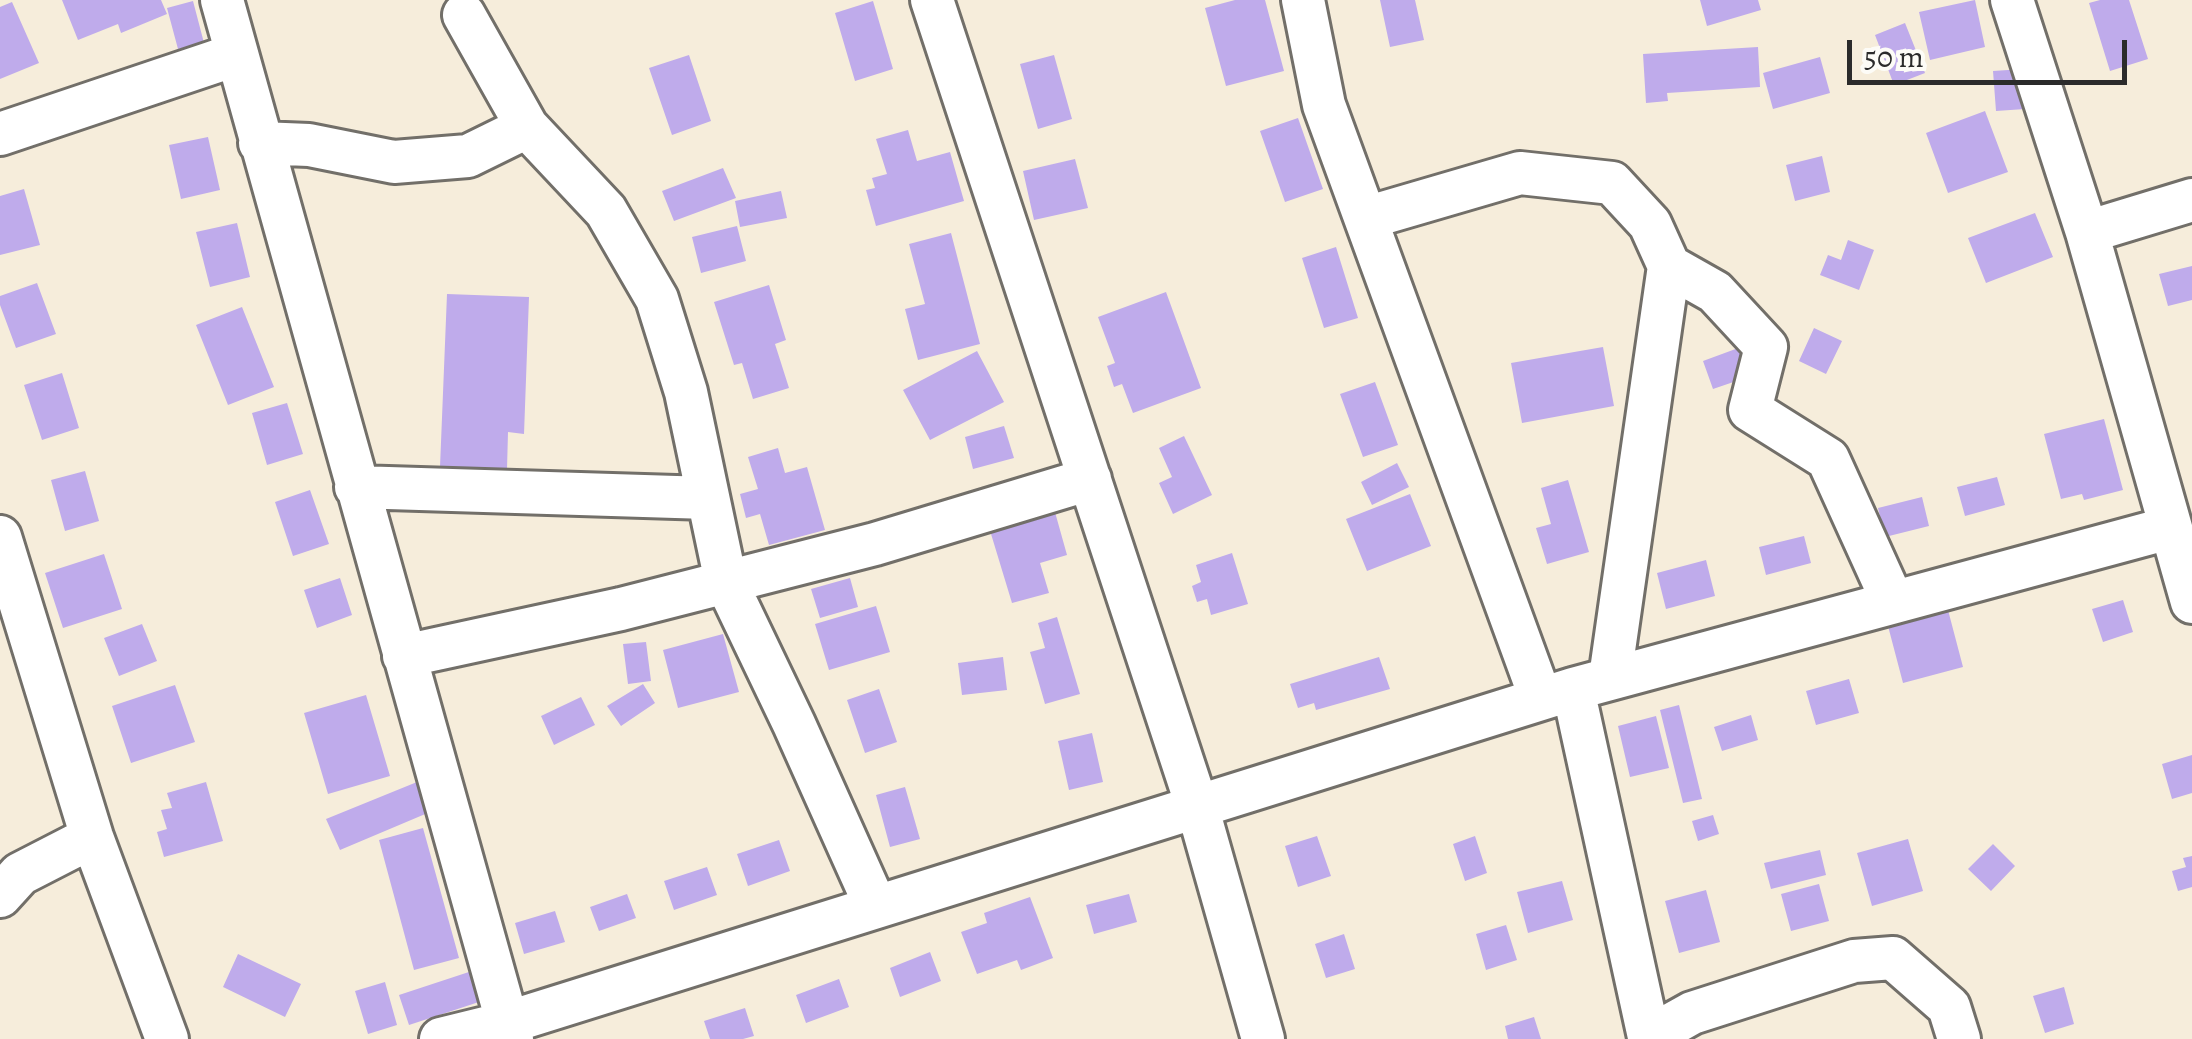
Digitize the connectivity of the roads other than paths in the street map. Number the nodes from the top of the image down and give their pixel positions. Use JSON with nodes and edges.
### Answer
{"nodes":[{"id":1,"x":222,"y":0,"type":"edge"},
{"id":2,"x":932,"y":0,"type":"edge"},
{"id":3,"x":1303,"y":0,"type":"edge"},
{"id":4,"x":2012,"y":0,"type":"edge"},
{"id":5,"x":464,"y":15,"type":"dead end"},
{"id":6,"x":236,"y":54,"type":"junction"},
{"id":7,"x":527,"y":128,"type":"junction"},
{"id":8,"x":0,"y":134,"type":"edge"},
{"id":9,"x":260,"y":144,"type":"junction"},
{"id":10,"x":2192,"y":200,"type":"edge"},
{"id":11,"x":1366,"y":218,"type":"junction"},
{"id":12,"x":2087,"y":232,"type":"junction"},
{"id":13,"x":1669,"y":266,"type":"junction"},
{"id":14,"x":1090,"y":479,"type":"junction"},
{"id":15,"x":356,"y":487,"type":"junction"},
{"id":16,"x":708,"y":498,"type":"junction"},
{"id":17,"x":0,"y":537,"type":"edge"},
{"id":18,"x":2179,"y":542,"type":"edge"},
{"id":19,"x":726,"y":582,"type":"junction"},
{"id":20,"x":1892,"y":600,"type":"junction"},
{"id":21,"x":2192,"y":602,"type":"edge"},
{"id":22,"x":404,"y":656,"type":"junction"},
{"id":23,"x":1575,"y":689,"type":"junction"},
{"id":24,"x":1197,"y":806,"type":"junction"},
{"id":25,"x":92,"y":837,"type":"junction"},
{"id":26,"x":0,"y":896,"type":"edge"},
{"id":27,"x":876,"y":907,"type":"junction"},
{"id":28,"x":509,"y":1031,"type":"edge"},
{"id":29,"x":1649,"y":1038,"type":"edge"},
{"id":30,"x":167,"y":1039,"type":"edge"},
{"id":31,"x":441,"y":1039,"type":"edge"},
{"id":32,"x":1264,"y":1039,"type":"edge"},
{"id":33,"x":1959,"y":1039,"type":"edge"}],
"edges":[{"from":1,"to":6,"type":"street"},
{"from":2,"to":14,"type":"street"},
{"from":3,"to":11,"type":"street"},
{"from":4,"to":12,"type":"street"},
{"from":5,"to":7,"type":"street"},
{"from":6,"to":8,"type":"street"},
{"from":6,"to":9,"type":"street"},
{"from":7,"to":9,"type":"street"},
{"from":7,"to":16,"type":"street"},
{"from":9,"to":15,"type":"street"},
{"from":10,"to":12,"type":"street"},
{"from":11,"to":13,"type":"street"},
{"from":11,"to":23,"type":"street"},
{"from":12,"to":18,"type":"street"},
{"from":13,"to":20,"type":"street"},
{"from":13,"to":23,"type":"street"},
{"from":14,"to":19,"type":"street"},
{"from":14,"to":24,"type":"street"},
{"from":15,"to":16,"type":"street"},
{"from":15,"to":22,"type":"street"},
{"from":16,"to":19,"type":"street"},
{"from":17,"to":25,"type":"street"},
{"from":18,"to":20,"type":"street"},
{"from":18,"to":21,"type":"street"},
{"from":19,"to":22,"type":"street"},
{"from":19,"to":27,"type":"street"},
{"from":20,"to":23,"type":"street"},
{"from":22,"to":28,"type":"street"},
{"from":23,"to":24,"type":"street"},
{"from":23,"to":29,"type":"street"},
{"from":24,"to":27,"type":"street"},
{"from":24,"to":32,"type":"street"},
{"from":25,"to":26,"type":"street"},
{"from":25,"to":30,"type":"street"},
{"from":27,"to":28,"type":"street"},
{"from":28,"to":31,"type":"street"},
{"from":29,"to":33,"type":"street"}]}
